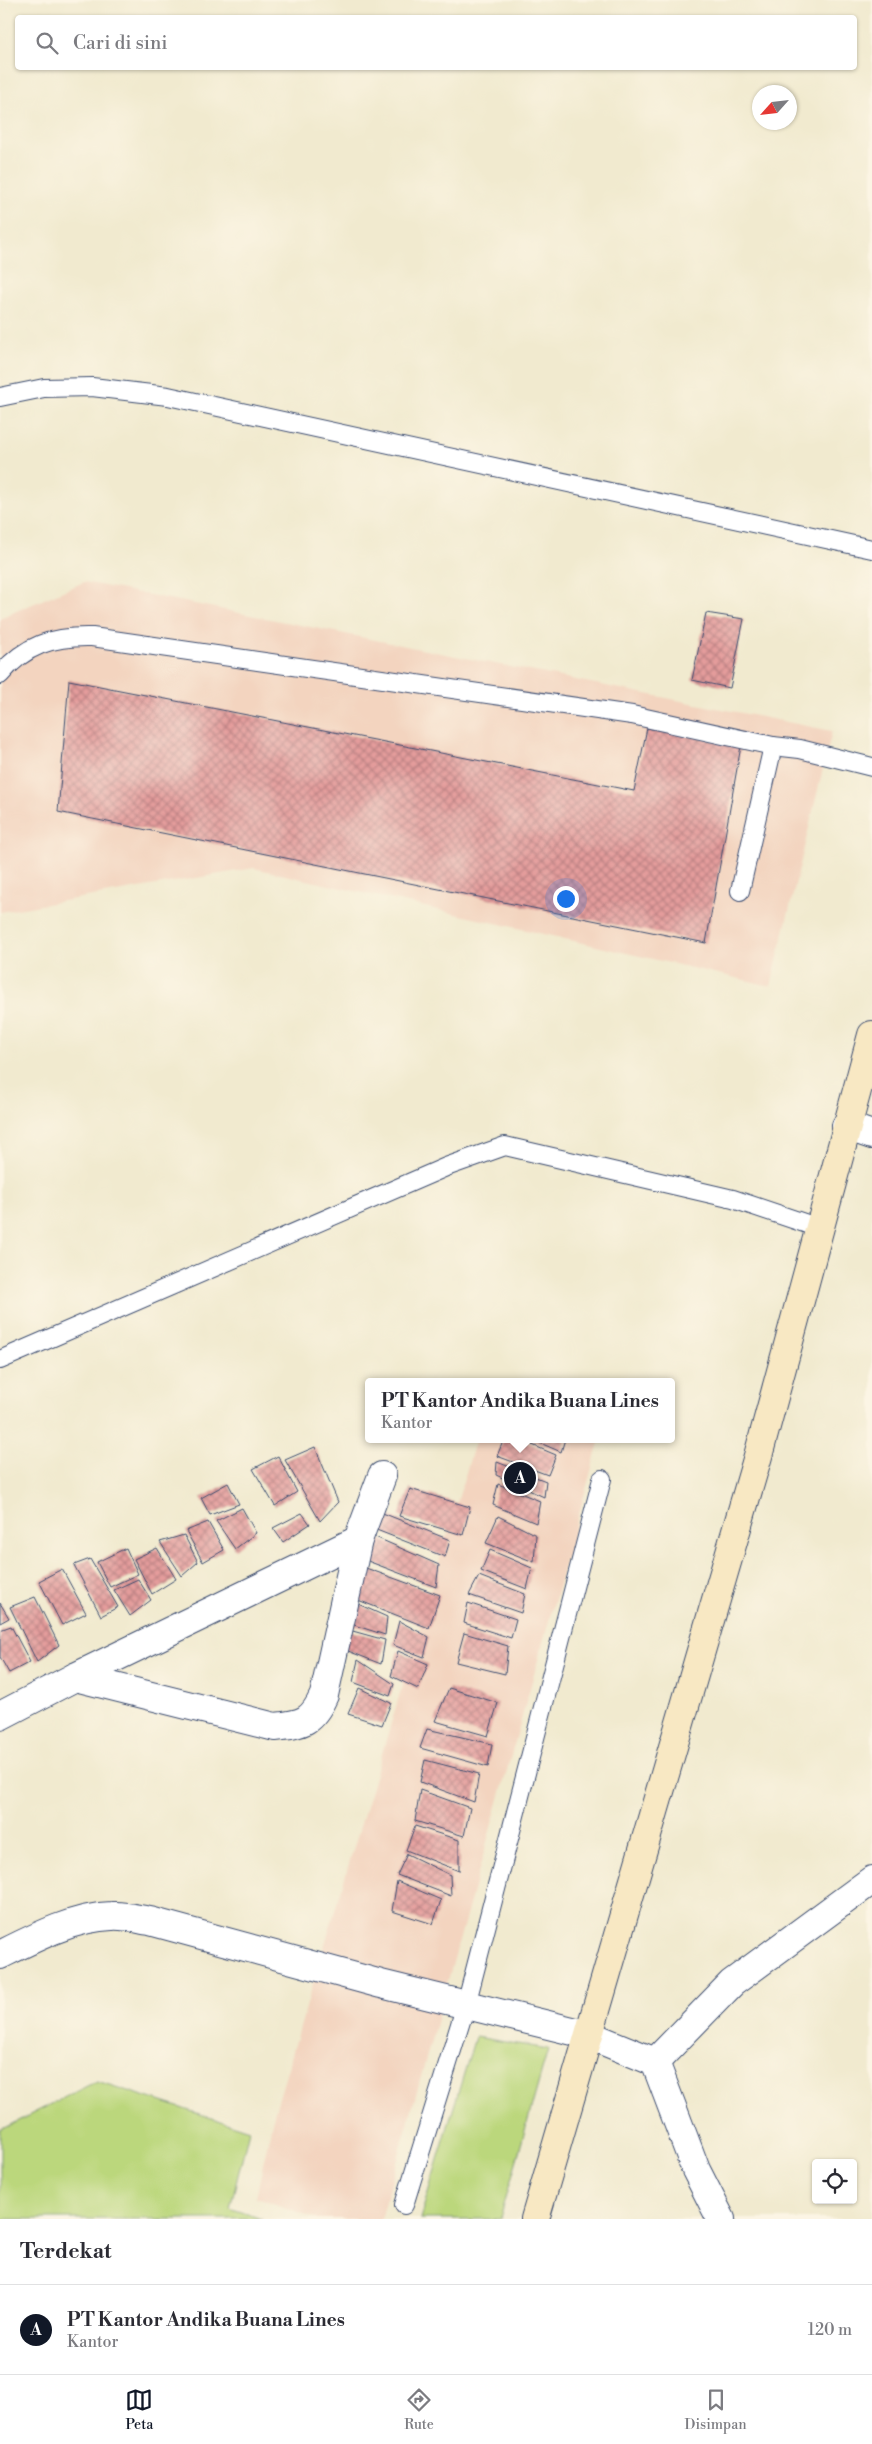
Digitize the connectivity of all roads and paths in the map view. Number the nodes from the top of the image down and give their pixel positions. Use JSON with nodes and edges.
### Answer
{"nodes":[{"id":1,"x":0,"y":397,"type":"edge"},
{"id":2,"x":872,"y":549,"type":"edge"},
{"id":3,"x":0,"y":675,"type":"edge"},
{"id":4,"x":773,"y":746,"type":"junction"},
{"id":5,"x":872,"y":767,"type":"edge"},
{"id":6,"x":740,"y":891,"type":"dead end"},
{"id":7,"x":872,"y":1035,"type":"edge"},
{"id":8,"x":846,"y":1126,"type":"junction"},
{"id":9,"x":872,"y":1135,"type":"edge"},
{"id":10,"x":819,"y":1228,"type":"junction"},
{"id":11,"x":0,"y":1360,"type":"edge"},
{"id":12,"x":382,"y":1476,"type":"dead end"},
{"id":13,"x":602,"y":1479,"type":"dead end"},
{"id":14,"x":358,"y":1540,"type":"junction"},
{"id":15,"x":74,"y":1677,"type":"junction"},
{"id":16,"x":0,"y":1716,"type":"edge"},
{"id":17,"x":872,"y":1880,"type":"edge"},
{"id":18,"x":0,"y":1955,"type":"edge"},
{"id":19,"x":466,"y":2005,"type":"junction"},
{"id":20,"x":589,"y":2035,"type":"junction"},
{"id":21,"x":655,"y":2062,"type":"junction"},
{"id":22,"x":404,"y":2205,"type":"dead end"},
{"id":23,"x":536,"y":2219,"type":"edge"},
{"id":24,"x":721,"y":2219,"type":"edge"}],
"edges":[{"from":1,"to":2,"type":"lane"},
{"from":3,"to":4,"type":"lane"},
{"from":4,"to":5,"type":"lane"},
{"from":4,"to":6,"type":"lane"},
{"from":7,"to":8,"type":"street"},
{"from":8,"to":9,"type":"street"},
{"from":8,"to":10,"type":"street"},
{"from":10,"to":11,"type":"lane"},
{"from":10,"to":20,"type":"street"},
{"from":12,"to":14,"type":"street"},
{"from":13,"to":19,"type":"lane"},
{"from":14,"to":15,"type":"street"},
{"from":14,"to":15,"type":"street"},
{"from":15,"to":16,"type":"street"},
{"from":17,"to":21,"type":"street"},
{"from":18,"to":19,"type":"street"},
{"from":19,"to":20,"type":"street"},
{"from":19,"to":22,"type":"lane"},
{"from":20,"to":21,"type":"street"},
{"from":20,"to":23,"type":"street"},
{"from":21,"to":24,"type":"street"}]}
